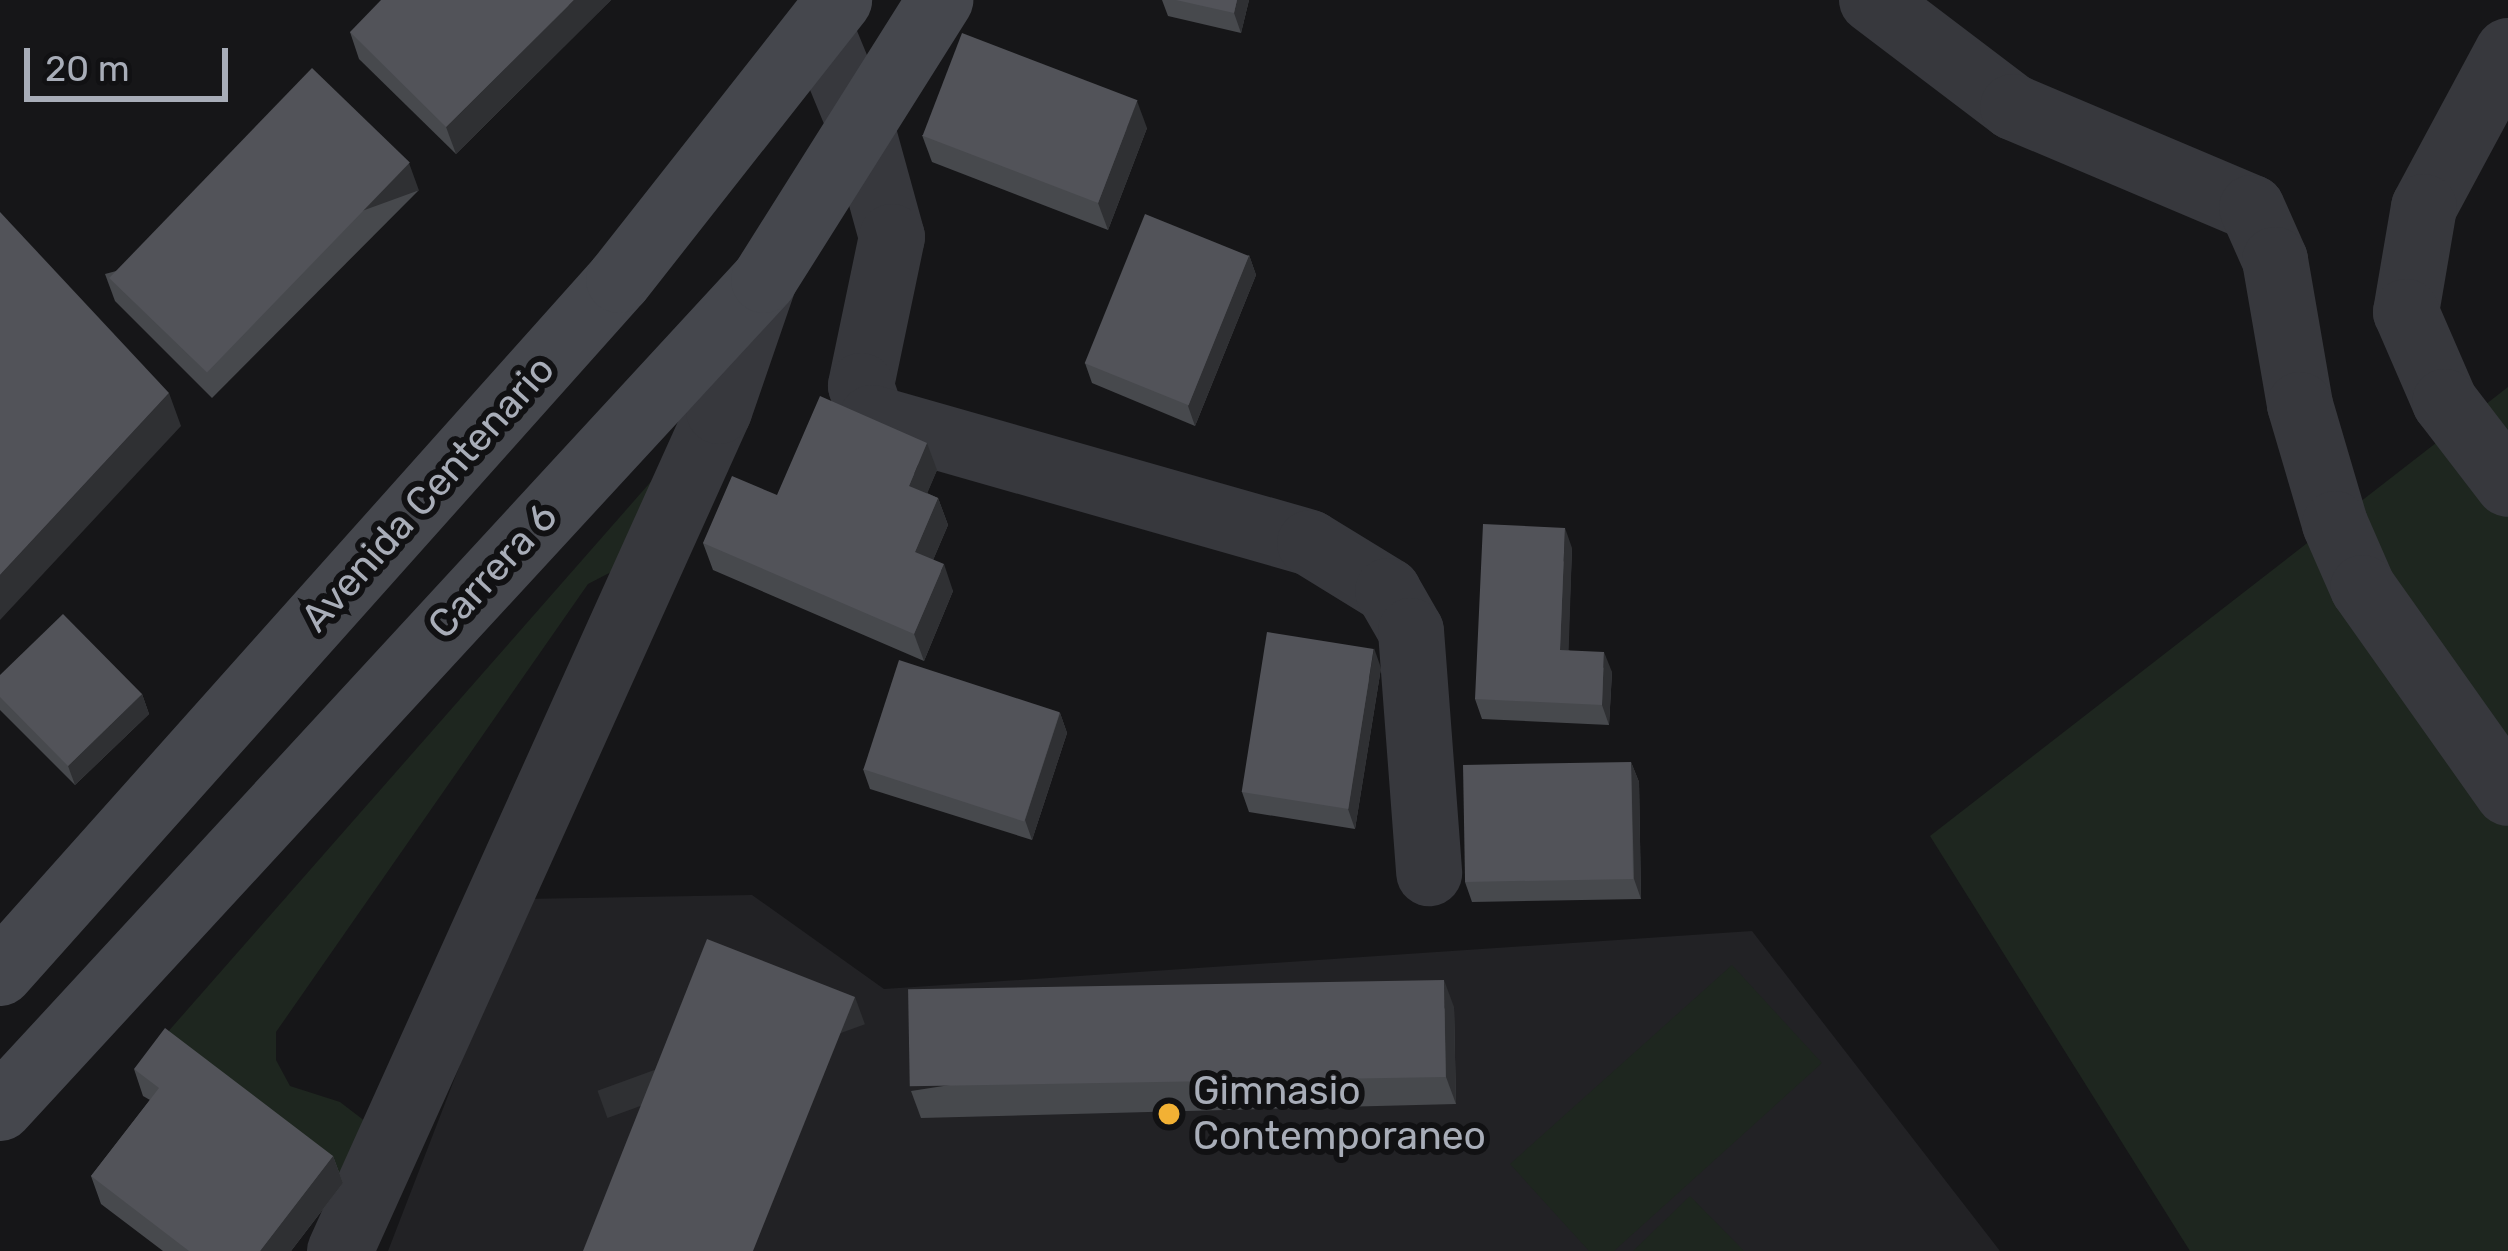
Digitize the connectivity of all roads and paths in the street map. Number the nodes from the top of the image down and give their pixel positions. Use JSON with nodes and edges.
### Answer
{"nodes":[{"id":1,"x":940,"y":0,"type":"edge"},
{"id":2,"x":1872,"y":0,"type":"edge"},
{"id":3,"x":830,"y":15,"type":"edge"},
{"id":4,"x":2508,"y":51,"type":"edge"},
{"id":5,"x":863,"y":132,"type":"junction"},
{"id":6,"x":764,"y":280,"type":"junction"},
{"id":7,"x":2508,"y":484,"type":"edge"},
{"id":8,"x":2508,"y":793,"type":"edge"},
{"id":9,"x":1429,"y":873,"type":"dead end"},
{"id":10,"x":0,"y":973,"type":"edge"},
{"id":11,"x":0,"y":1108,"type":"edge"},
{"id":12,"x":340,"y":1251,"type":"edge"}],
"edges":[{"from":1,"to":5,"type":"main road","name":"Carrera 6"},
{"from":2,"to":8,"type":"street"},
{"from":3,"to":5,"type":"street"},
{"from":3,"to":10,"type":"main road","name":"Avenida Centenario"},
{"from":4,"to":7,"type":"street"},
{"from":5,"to":6,"type":"main road","name":"Carrera 6"},
{"from":5,"to":9,"type":"street"},
{"from":6,"to":11,"type":"main road","name":"Carrera 6"},
{"from":6,"to":12,"type":"street"}]}
